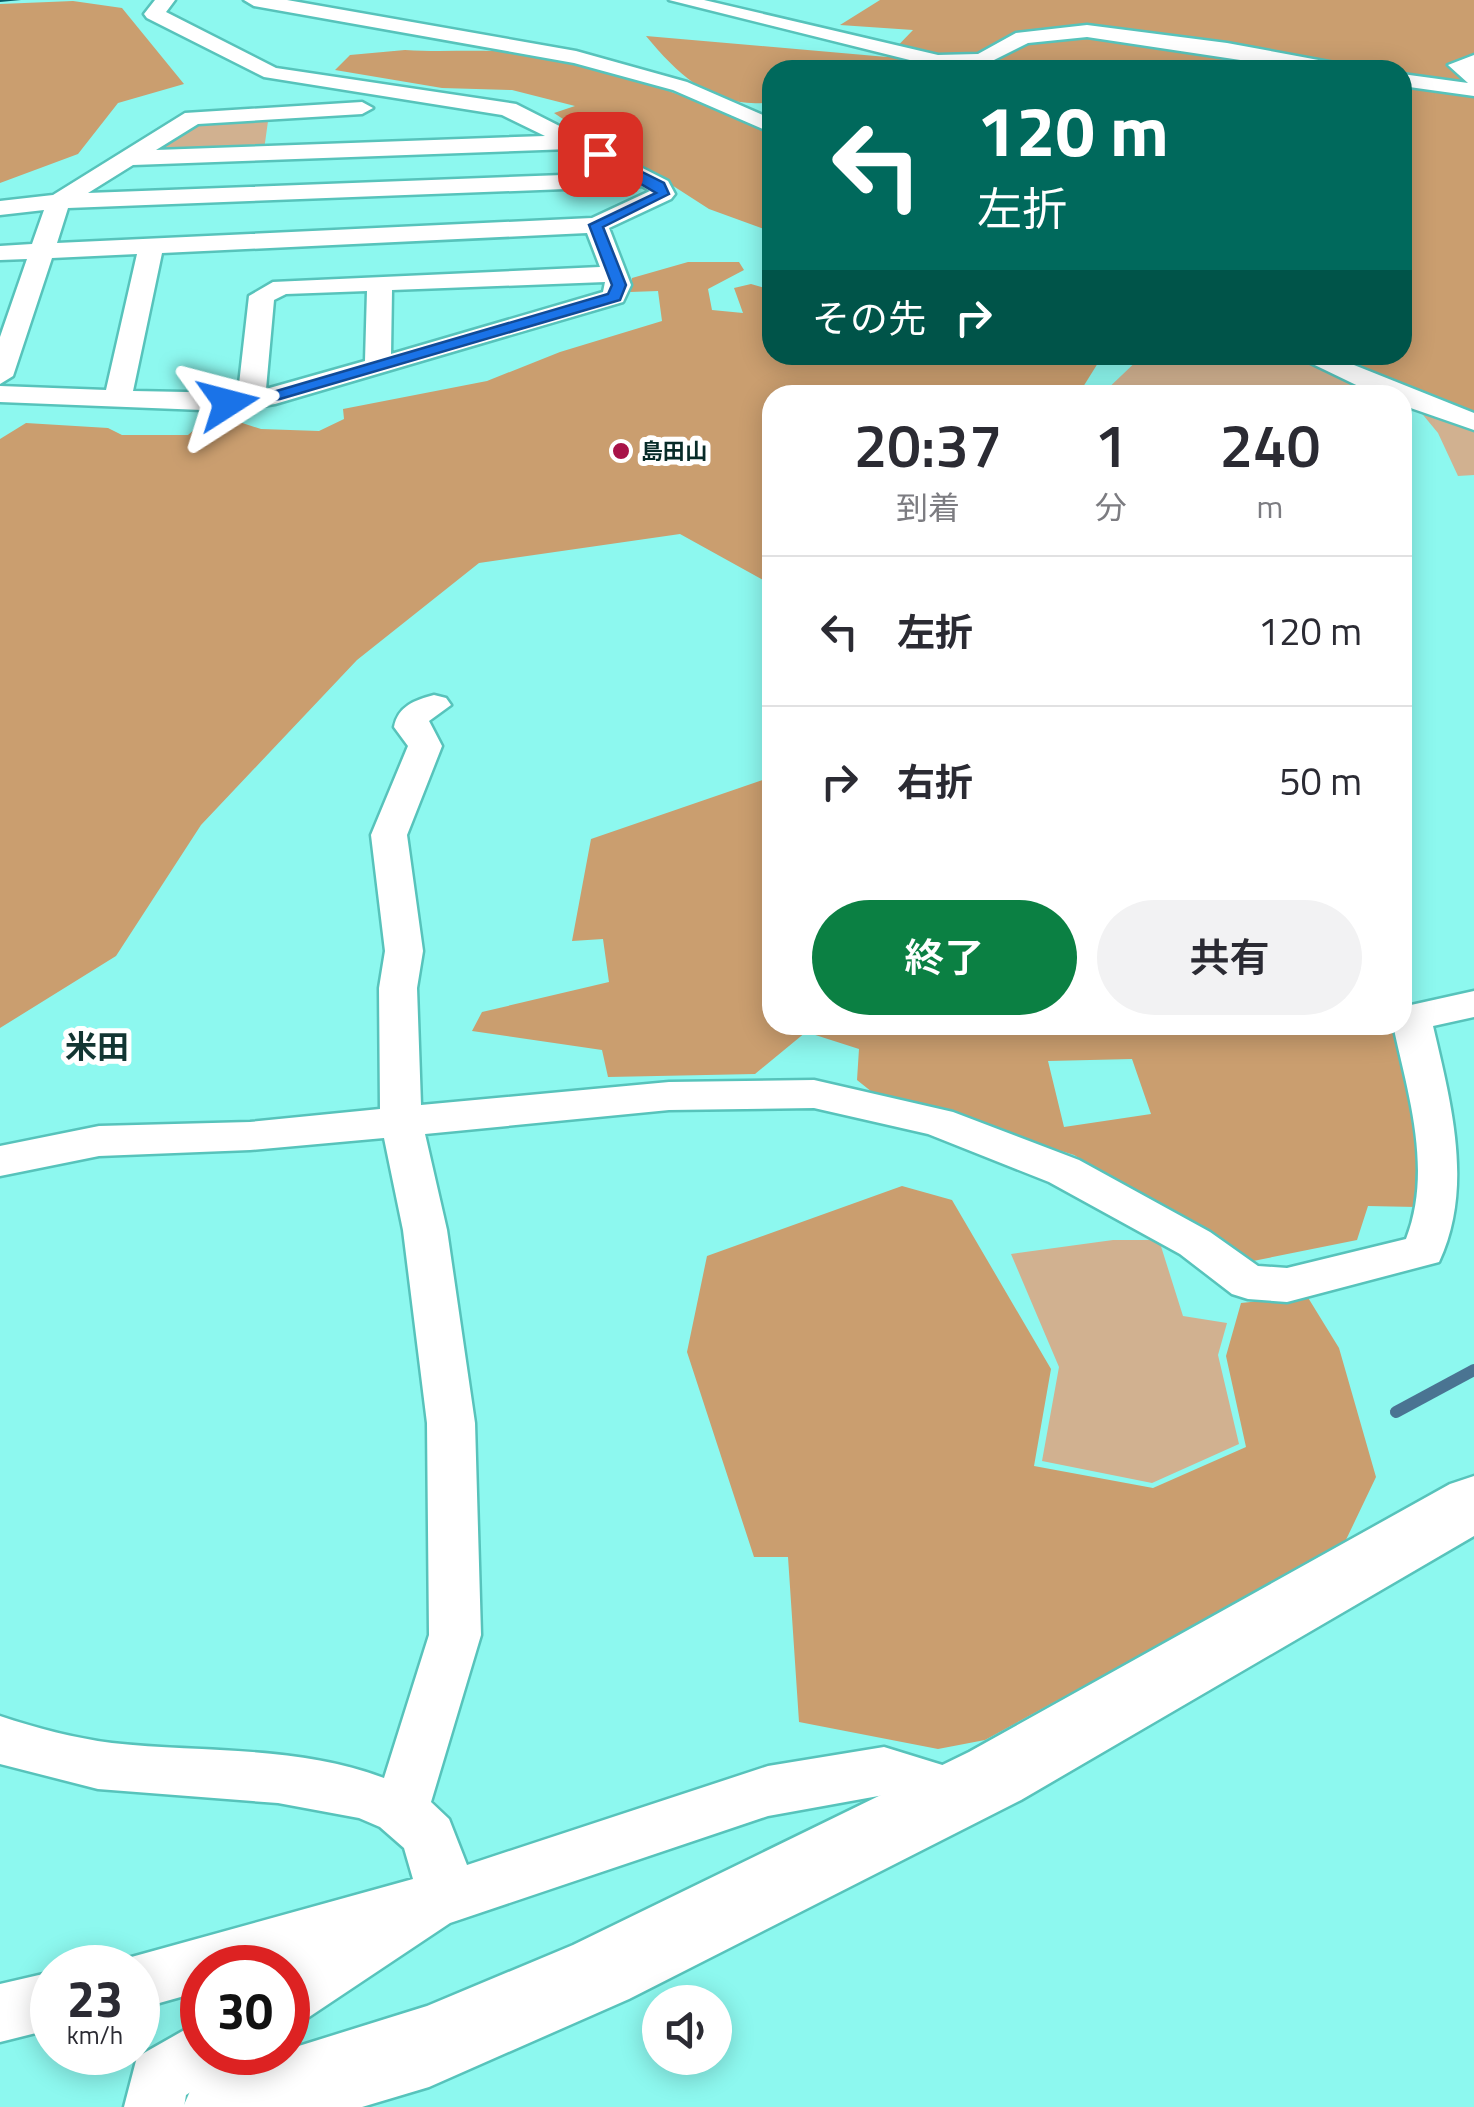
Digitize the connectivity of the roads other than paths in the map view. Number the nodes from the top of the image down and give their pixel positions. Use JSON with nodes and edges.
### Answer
{"nodes":[{"id":1,"x":166,"y":0,"type":"edge"},
{"id":2,"x":254,"y":0,"type":"edge"},
{"id":3,"x":680,"y":0,"type":"edge"},
{"id":4,"x":934,"y":60,"type":"edge"},
{"id":5,"x":982,"y":60,"type":"edge"},
{"id":6,"x":1289,"y":60,"type":"edge"},
{"id":7,"x":1474,"y":60,"type":"edge"},
{"id":8,"x":1474,"y":78,"type":"edge"},
{"id":9,"x":1412,"y":81,"type":"edge"},
{"id":10,"x":1474,"y":90,"type":"edge"},
{"id":11,"x":471,"y":100,"type":"junction"},
{"id":12,"x":762,"y":122,"type":"edge"},
{"id":13,"x":576,"y":142,"type":"junction"},
{"id":14,"x":129,"y":158,"type":"junction"},
{"id":15,"x":648,"y":180,"type":"junction"},
{"id":16,"x":59,"y":201,"type":"junction"},
{"id":17,"x":0,"y":208,"type":"edge"},
{"id":18,"x":596,"y":225,"type":"junction"},
{"id":19,"x":152,"y":243,"type":"junction"},
{"id":20,"x":44,"y":247,"type":"junction"},
{"id":21,"x":0,"y":252,"type":"edge"},
{"id":22,"x":614,"y":274,"type":"junction"},
{"id":23,"x":380,"y":284,"type":"junction"},
{"id":24,"x":28,"y":295,"type":"junction"},
{"id":25,"x":0,"y":299,"type":"edge"},
{"id":26,"x":1330,"y":365,"type":"edge"},
{"id":27,"x":378,"y":366,"type":"junction"},
{"id":28,"x":0,"y":376,"type":"edge"},
{"id":29,"x":1376,"y":385,"type":"edge"},
{"id":30,"x":0,"y":394,"type":"edge"},
{"id":31,"x":118,"y":399,"type":"junction"},
{"id":32,"x":251,"y":400,"type":"junction"},
{"id":33,"x":1412,"y":400,"type":"edge"},
{"id":34,"x":1474,"y":422,"type":"edge"},
{"id":35,"x":434,"y":705,"type":"dead end"},
{"id":36,"x":1474,"y":1004,"type":"edge"},
{"id":37,"x":1412,"y":1018,"type":"edge"},
{"id":38,"x":1412,"y":1023,"type":"edge"},
{"id":39,"x":401,"y":1121,"type":"junction"},
{"id":40,"x":0,"y":1160,"type":"edge"},
{"id":41,"x":1474,"y":1503,"type":"edge"},
{"id":42,"x":0,"y":1740,"type":"edge"},
{"id":43,"x":959,"y":1794,"type":"junction"},
{"id":44,"x":401,"y":1810,"type":"junction"},
{"id":45,"x":442,"y":1896,"type":"junction"},
{"id":46,"x":160,"y":1975,"type":"edge"},
{"id":47,"x":310,"y":1983,"type":"edge"},
{"id":48,"x":30,"y":2006,"type":"edge"},
{"id":49,"x":0,"y":2014,"type":"edge"},
{"id":50,"x":180,"y":2064,"type":"edge"},
{"id":51,"x":154,"y":2107,"type":"edge"},
{"id":52,"x":225,"y":2107,"type":"edge"}],
"edges":[{"from":1,"to":11,"type":"street"},
{"from":2,"to":12,"type":"street"},
{"from":3,"to":4,"type":"street"},
{"from":5,"to":6,"type":"street"},
{"from":7,"to":8,"type":"street"},
{"from":9,"to":10,"type":"street"},
{"from":11,"to":13,"type":"street"},
{"from":11,"to":14,"type":"street"},
{"from":13,"to":14,"type":"street"},
{"from":13,"to":15,"type":"street"},
{"from":14,"to":16,"type":"street"},
{"from":15,"to":16,"type":"street"},
{"from":15,"to":18,"type":"street"},
{"from":16,"to":17,"type":"street"},
{"from":16,"to":20,"type":"street"},
{"from":18,"to":19,"type":"street"},
{"from":18,"to":22,"type":"street"},
{"from":19,"to":20,"type":"street"},
{"from":19,"to":31,"type":"street"},
{"from":20,"to":21,"type":"street"},
{"from":20,"to":24,"type":"street"},
{"from":22,"to":23,"type":"street"},
{"from":22,"to":27,"type":"street"},
{"from":23,"to":27,"type":"street"},
{"from":23,"to":32,"type":"street"},
{"from":24,"to":25,"type":"street"},
{"from":24,"to":28,"type":"street"},
{"from":26,"to":29,"type":"street"},
{"from":27,"to":32,"type":"street"},
{"from":30,"to":31,"type":"street"},
{"from":31,"to":32,"type":"street"},
{"from":33,"to":34,"type":"street"},
{"from":35,"to":39,"type":"street"},
{"from":36,"to":37,"type":"street"},
{"from":38,"to":39,"type":"street"},
{"from":39,"to":40,"type":"street"},
{"from":39,"to":44,"type":"street"},
{"from":41,"to":43,"type":"street"},
{"from":42,"to":44,"type":"street"},
{"from":43,"to":45,"type":"street"},
{"from":43,"to":52,"type":"street"},
{"from":44,"to":45,"type":"street"},
{"from":45,"to":46,"type":"street"},
{"from":45,"to":47,"type":"street"},
{"from":48,"to":49,"type":"street"},
{"from":50,"to":51,"type":"street"}]}
